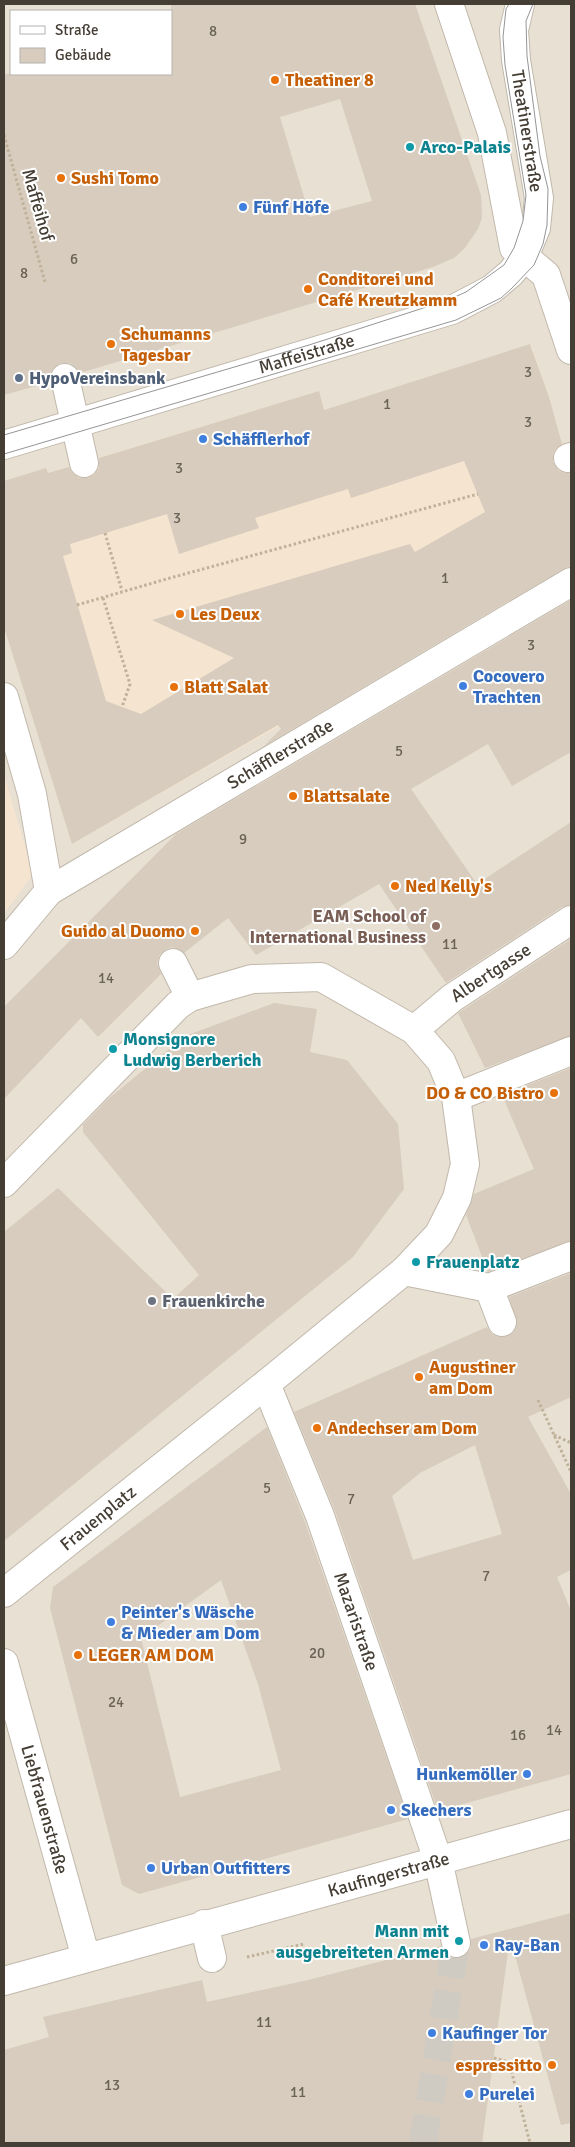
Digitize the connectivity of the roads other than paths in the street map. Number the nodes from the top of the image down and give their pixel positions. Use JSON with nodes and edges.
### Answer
{"nodes":[{"id":1,"x":449,"y":4,"type":"edge"},
{"id":2,"x":520,"y":4,"type":"edge"},
{"id":3,"x":524,"y":256,"type":"junction"},
{"id":4,"x":567,"y":317,"type":"edge"},
{"id":5,"x":571,"y":350,"type":"edge"},
{"id":6,"x":65,"y":378,"type":"dead end"},
{"id":7,"x":75,"y":423,"type":"junction"},
{"id":8,"x":4,"y":445,"type":"edge"},
{"id":9,"x":84,"y":463,"type":"dead end"},
{"id":10,"x":571,"y":582,"type":"edge"},
{"id":11,"x":4,"y":697,"type":"edge"},
{"id":12,"x":49,"y":891,"type":"junction"},
{"id":13,"x":571,"y":920,"type":"edge"},
{"id":14,"x":4,"y":945,"type":"edge"},
{"id":15,"x":173,"y":963,"type":"dead end"},
{"id":16,"x":190,"y":997,"type":"junction"},
{"id":17,"x":414,"y":1030,"type":"junction"},
{"id":18,"x":571,"y":1051,"type":"edge"},
{"id":19,"x":456,"y":1097,"type":"junction"},
{"id":20,"x":4,"y":1183,"type":"edge"},
{"id":21,"x":571,"y":1256,"type":"edge"},
{"id":22,"x":404,"y":1271,"type":"junction"},
{"id":23,"x":489,"y":1288,"type":"junction"},
{"id":24,"x":502,"y":1322,"type":"dead end"},
{"id":25,"x":266,"y":1384,"type":"junction"},
{"id":26,"x":4,"y":1593,"type":"edge"},
{"id":27,"x":4,"y":1662,"type":"edge"},
{"id":28,"x":571,"y":1824,"type":"edge"},
{"id":29,"x":438,"y":1860,"type":"junction"},
{"id":30,"x":204,"y":1924,"type":"junction"},
{"id":31,"x":456,"y":1943,"type":"tunnel mouth"},
{"id":32,"x":86,"y":1958,"type":"junction"},
{"id":33,"x":212,"y":1958,"type":"dead end"},
{"id":34,"x":4,"y":1981,"type":"edge"}],
"edges":[{"from":1,"to":3,"type":"street","name":"Theatinerstraße"},
{"from":2,"to":3,"type":"street","name":"Theatinerstraße"},
{"from":3,"to":4,"type":"street","name":"Theatinerstraße"},
{"from":3,"to":7,"type":"street","name":"Maffeistraße"},
{"from":4,"to":5,"type":"street","name":"Theatinerstraße"},
{"from":6,"to":7,"type":"street"},
{"from":7,"to":8,"type":"street","name":"Maffeistraße"},
{"from":7,"to":9,"type":"street"},
{"from":10,"to":12,"type":"street","name":"Schäfflerstraße"},
{"from":11,"to":12,"type":"street"},
{"from":12,"to":14,"type":"street","name":"Schäfflerstraße"},
{"from":13,"to":17,"type":"street","name":"Albertgasse"},
{"from":15,"to":16,"type":"street"},
{"from":16,"to":17,"type":"street","name":"Frauenplatz"},
{"from":16,"to":20,"type":"street","name":"Frauenplatz"},
{"from":17,"to":19,"type":"street","name":"Frauenplatz"},
{"from":18,"to":19,"type":"street"},
{"from":19,"to":22,"type":"street","name":"Frauenplatz"},
{"from":21,"to":23,"type":"street"},
{"from":22,"to":23,"type":"street"},
{"from":22,"to":25,"type":"street","name":"Frauenplatz"},
{"from":23,"to":24,"type":"street"},
{"from":25,"to":26,"type":"street","name":"Frauenplatz"},
{"from":25,"to":29,"type":"street","name":"Mazaristraße"},
{"from":27,"to":32,"type":"street","name":"Liebfrauenstraße"},
{"from":28,"to":29,"type":"street","name":"Kaufingerstraße"},
{"from":29,"to":30,"type":"street","name":"Kaufingerstraße"},
{"from":29,"to":31,"type":"street","name":"Mazaristraße"},
{"from":30,"to":32,"type":"street","name":"Kaufingerstraße"},
{"from":30,"to":33,"type":"street"},
{"from":32,"to":34,"type":"street","name":"Kaufingerstraße"}]}
